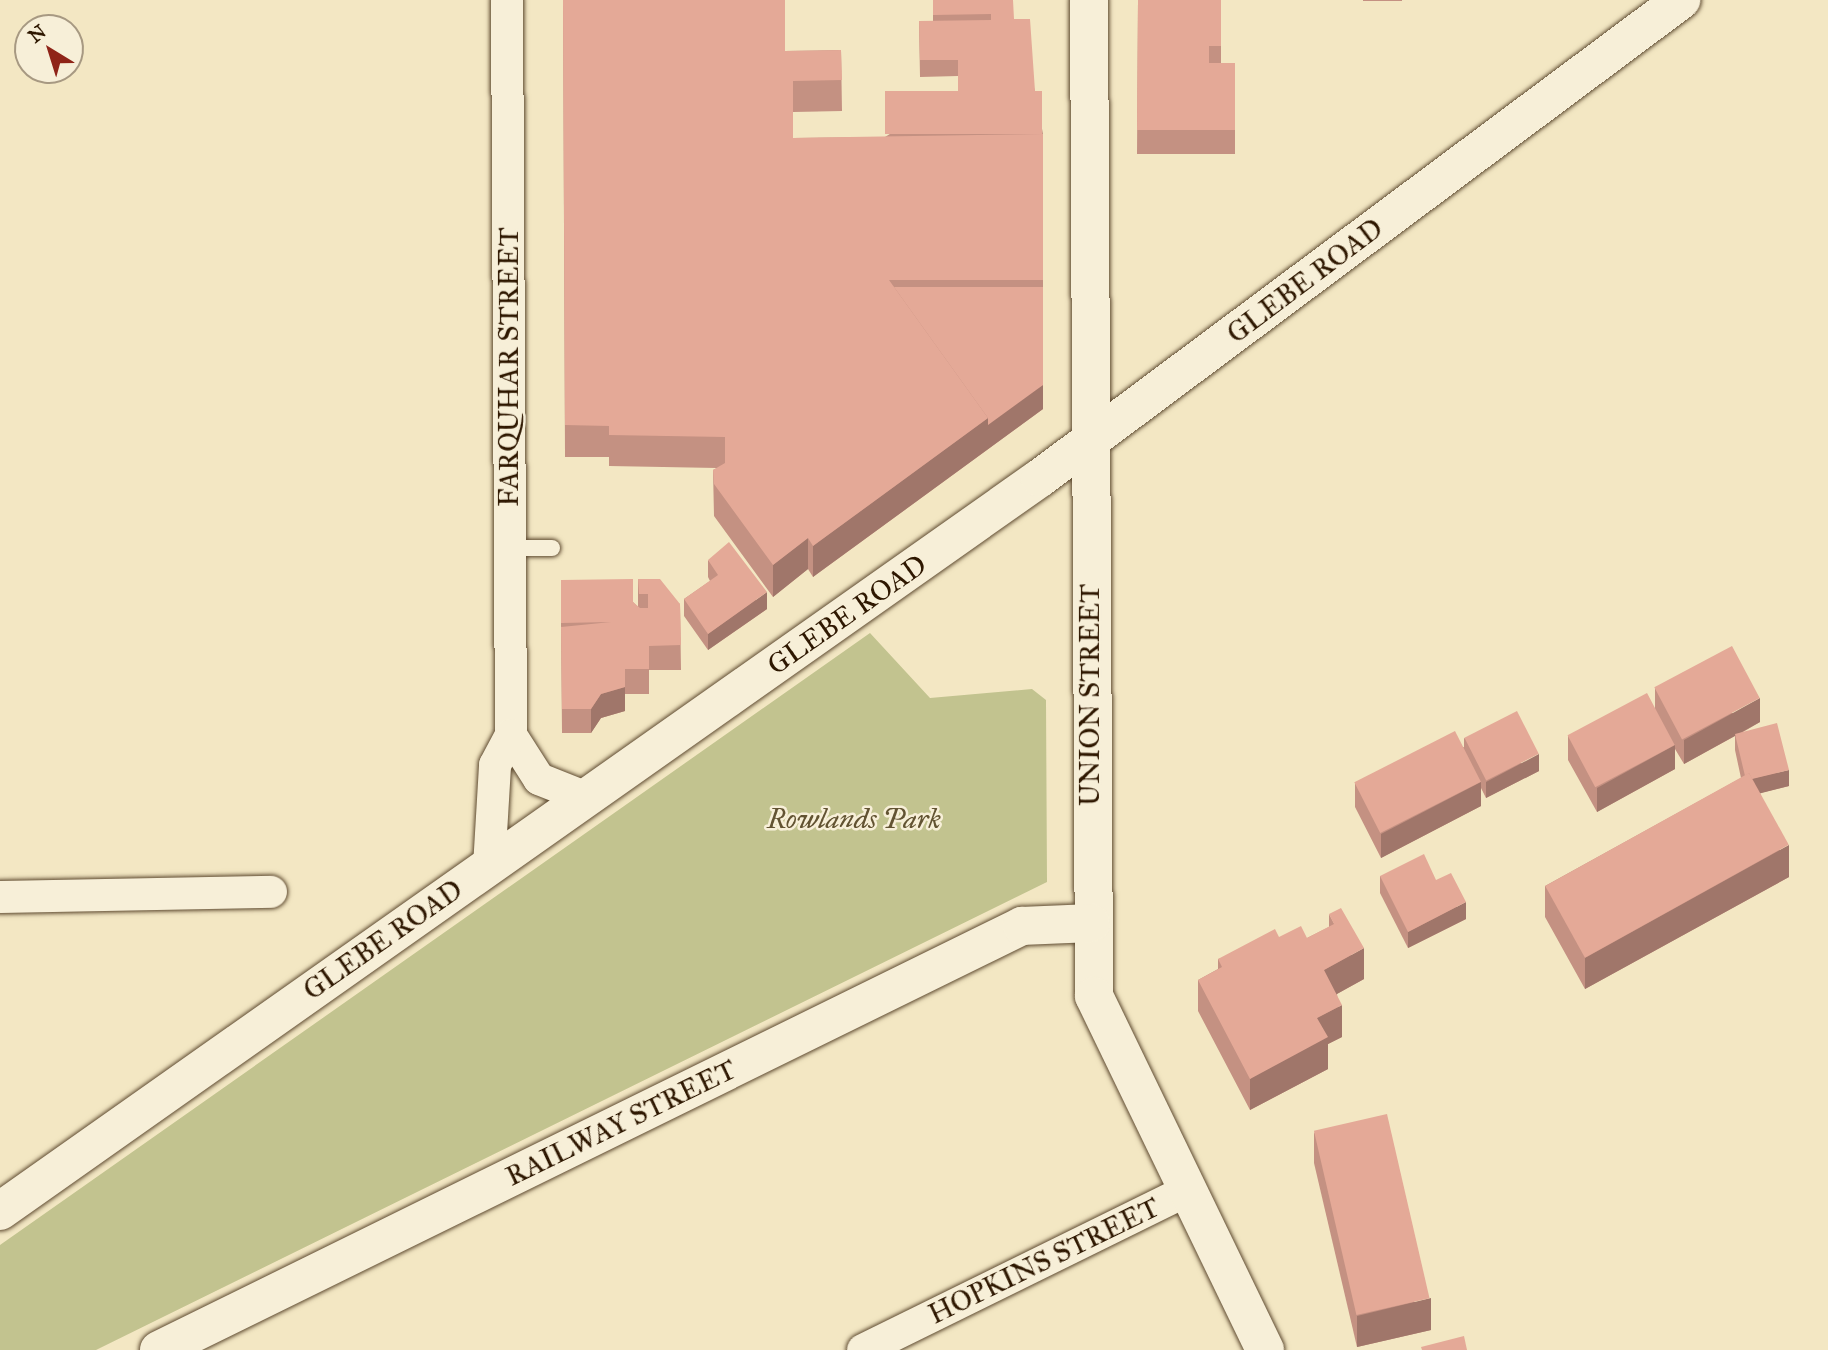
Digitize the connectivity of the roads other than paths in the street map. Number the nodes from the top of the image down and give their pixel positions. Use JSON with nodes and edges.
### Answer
{"nodes":[{"id":1,"x":507,"y":0,"type":"edge"},
{"id":2,"x":1089,"y":0,"type":"edge"},
{"id":3,"x":1681,"y":0,"type":"edge"},
{"id":4,"x":1089,"y":442,"type":"junction"},
{"id":5,"x":510,"y":548,"type":"junction"},
{"id":6,"x":552,"y":548,"type":"dead end"},
{"id":7,"x":512,"y":735,"type":"junction"},
{"id":8,"x":587,"y":798,"type":"junction"},
{"id":9,"x":489,"y":866,"type":"junction"},
{"id":10,"x":271,"y":892,"type":"dead end"},
{"id":11,"x":0,"y":897,"type":"edge"},
{"id":12,"x":1091,"y":923,"type":"junction"},
{"id":13,"x":1186,"y":1191,"type":"junction"},
{"id":14,"x":0,"y":1210,"type":"edge"},
{"id":15,"x":1262,"y":1347,"type":"edge"},
{"id":16,"x":159,"y":1350,"type":"edge"},
{"id":17,"x":863,"y":1350,"type":"edge"}],
"edges":[{"from":1,"to":5,"type":"street","name":"FARQUHAR STREET"},
{"from":2,"to":4,"type":"main road","name":"UNION STREET"},
{"from":3,"to":4,"type":"main road","name":"GLEBE ROAD"},
{"from":4,"to":8,"type":"main road","name":"GLEBE ROAD"},
{"from":4,"to":12,"type":"main road","name":"UNION STREET"},
{"from":5,"to":6,"type":"lane"},
{"from":5,"to":7,"type":"street","name":"FARQUHAR STREET"},
{"from":7,"to":8,"type":"street"},
{"from":7,"to":9,"type":"street","name":"FARQUHAR STREET"},
{"from":8,"to":9,"type":"main road","name":"GLEBE ROAD"},
{"from":9,"to":14,"type":"main road","name":"GLEBE ROAD"},
{"from":10,"to":11,"type":"street"},
{"from":12,"to":13,"type":"main road","name":"UNION STREET"},
{"from":12,"to":16,"type":"main road","name":"RAILWAY STREET"},
{"from":13,"to":15,"type":"main road","name":"UNION STREET"},
{"from":13,"to":17,"type":"street","name":"HOPKINS STREET"}]}
